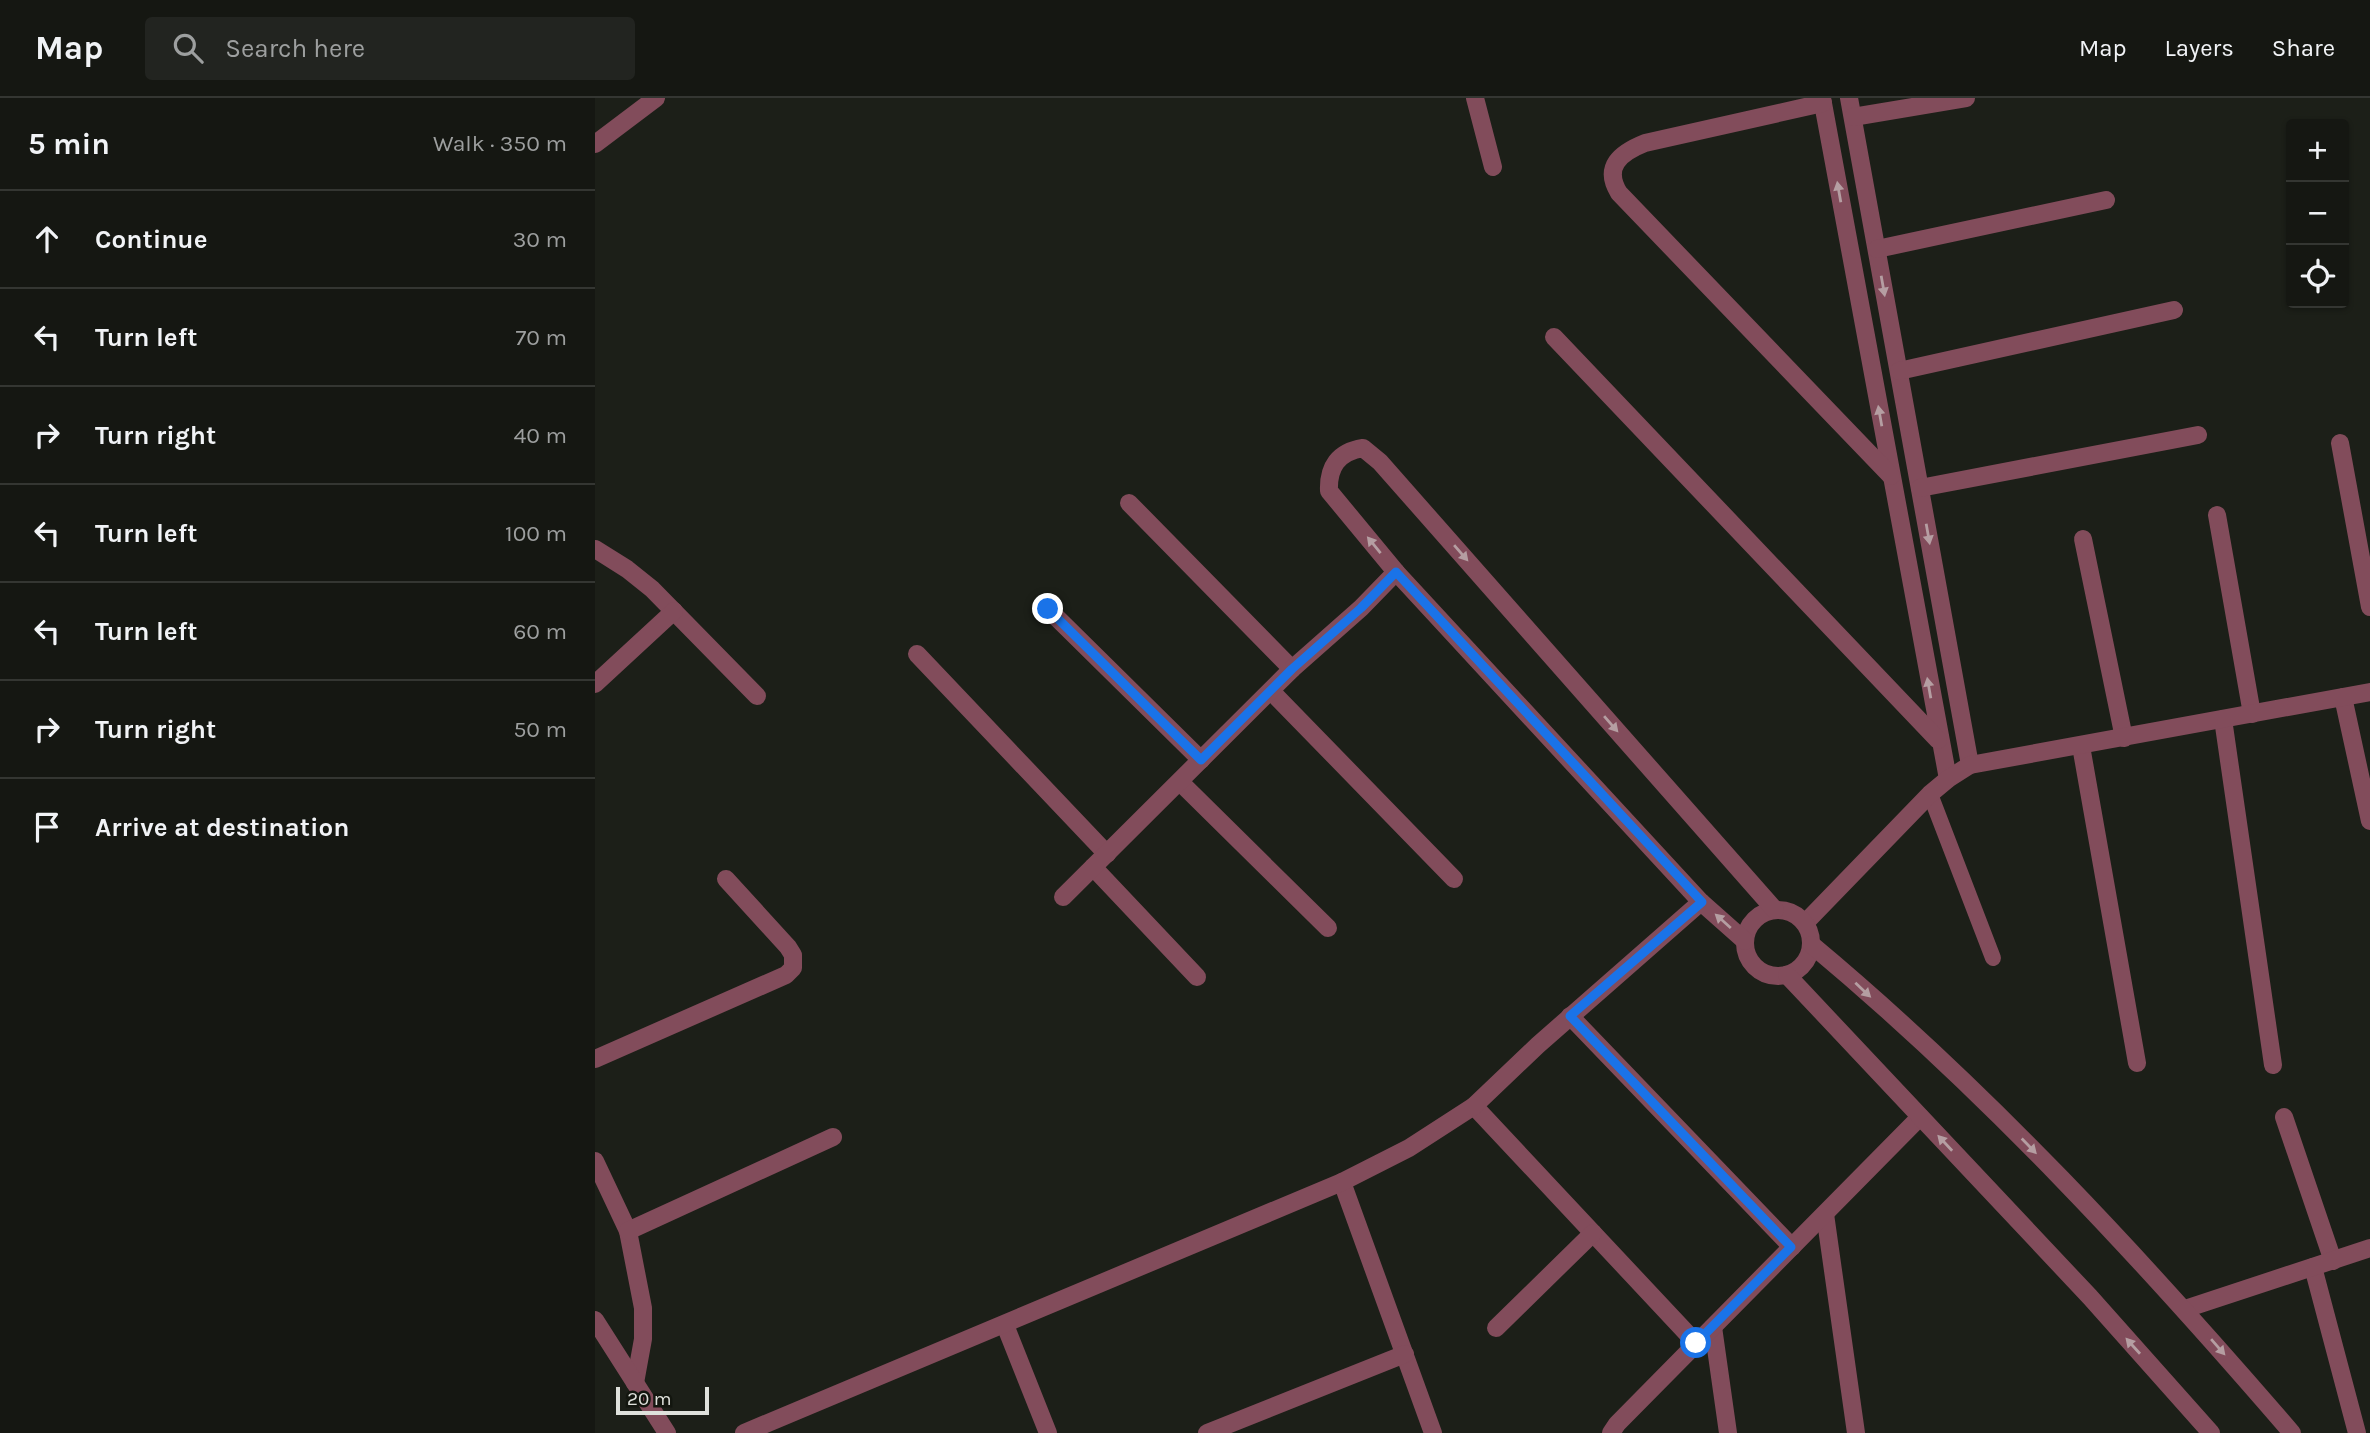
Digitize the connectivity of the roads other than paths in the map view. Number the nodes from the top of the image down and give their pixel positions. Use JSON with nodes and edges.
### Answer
{"nodes":[{"id":1,"x":656,"y":98,"type":"edge"},
{"id":2,"x":1475,"y":98,"type":"edge"},
{"id":3,"x":1849,"y":98,"type":"edge"},
{"id":4,"x":1966,"y":98,"type":"edge"},
{"id":5,"x":1823,"y":101,"type":"edge"},
{"id":6,"x":1853,"y":117,"type":"junction"},
{"id":7,"x":595,"y":144,"type":"edge"},
{"id":8,"x":1493,"y":167,"type":"dead end"},
{"id":9,"x":2106,"y":200,"type":"dead end"},
{"id":10,"x":1877,"y":249,"type":"junction"},
{"id":11,"x":2174,"y":310,"type":"dead end"},
{"id":12,"x":1555,"y":337,"type":"dead end"},
{"id":13,"x":1899,"y":371,"type":"junction"},
{"id":14,"x":2198,"y":435,"type":"dead end"},
{"id":15,"x":2340,"y":443,"type":"dead end"},
{"id":16,"x":1891,"y":476,"type":"junction"},
{"id":17,"x":1920,"y":488,"type":"junction"},
{"id":18,"x":1129,"y":503,"type":"dead end"},
{"id":19,"x":2217,"y":515,"type":"dead end"},
{"id":20,"x":2083,"y":539,"type":"dead end"},
{"id":21,"x":595,"y":549,"type":"edge"},
{"id":22,"x":1396,"y":572,"type":"junction"},
{"id":23,"x":2370,"y":607,"type":"edge"},
{"id":24,"x":1048,"y":609,"type":"dead end"},
{"id":25,"x":674,"y":611,"type":"junction"},
{"id":26,"x":916,"y":654,"type":"dead end"},
{"id":27,"x":1292,"y":669,"type":"junction"},
{"id":28,"x":595,"y":684,"type":"edge"},
{"id":29,"x":1271,"y":691,"type":"junction"},
{"id":30,"x":2370,"y":692,"type":"edge"},
{"id":31,"x":757,"y":696,"type":"dead end"},
{"id":32,"x":2343,"y":697,"type":"junction"},
{"id":33,"x":2252,"y":714,"type":"junction"},
{"id":34,"x":2223,"y":719,"type":"junction"},
{"id":35,"x":2124,"y":738,"type":"junction"},
{"id":36,"x":1939,"y":741,"type":"junction"},
{"id":37,"x":2081,"y":746,"type":"junction"},
{"id":38,"x":1201,"y":760,"type":"junction"},
{"id":39,"x":1971,"y":765,"type":"junction"},
{"id":40,"x":1948,"y":779,"type":"junction"},
{"id":41,"x":1180,"y":782,"type":"junction"},
{"id":42,"x":1930,"y":794,"type":"junction"},
{"id":43,"x":2370,"y":821,"type":"edge"},
{"id":44,"x":1107,"y":854,"type":"junction"},
{"id":45,"x":1093,"y":867,"type":"junction"},
{"id":46,"x":1454,"y":878,"type":"dead end"},
{"id":47,"x":726,"y":879,"type":"dead end"},
{"id":48,"x":1063,"y":897,"type":"dead end"},
{"id":49,"x":1702,"y":902,"type":"junction"},
{"id":50,"x":1775,"y":910,"type":"junction"},
{"id":51,"x":1805,"y":923,"type":"junction"},
{"id":52,"x":1328,"y":928,"type":"dead end"},
{"id":53,"x":1745,"y":941,"type":"junction"},
{"id":54,"x":1812,"y":945,"type":"junction"},
{"id":55,"x":1993,"y":958,"type":"dead end"},
{"id":56,"x":1787,"y":975,"type":"junction"},
{"id":57,"x":1197,"y":977,"type":"dead end"},
{"id":58,"x":1570,"y":1016,"type":"junction"},
{"id":59,"x":595,"y":1040,"type":"edge"},
{"id":60,"x":603,"y":1055,"type":"edge"},
{"id":61,"x":2137,"y":1063,"type":"dead end"},
{"id":62,"x":2273,"y":1065,"type":"dead end"},
{"id":63,"x":1473,"y":1106,"type":"junction"},
{"id":64,"x":1920,"y":1117,"type":"junction"},
{"id":65,"x":2284,"y":1117,"type":"dead end"},
{"id":66,"x":833,"y":1137,"type":"dead end"},
{"id":67,"x":595,"y":1161,"type":"edge"},
{"id":68,"x":1342,"y":1182,"type":"junction"},
{"id":69,"x":1825,"y":1214,"type":"junction"},
{"id":70,"x":628,"y":1230,"type":"junction"},
{"id":71,"x":1593,"y":1233,"type":"junction"},
{"id":72,"x":1791,"y":1247,"type":"junction"},
{"id":73,"x":2370,"y":1248,"type":"edge"},
{"id":74,"x":2333,"y":1261,"type":"junction"},
{"id":75,"x":2313,"y":1267,"type":"junction"},
{"id":76,"x":2185,"y":1310,"type":"junction"},
{"id":77,"x":595,"y":1320,"type":"edge"},
{"id":78,"x":1005,"y":1325,"type":"junction"},
{"id":79,"x":1713,"y":1327,"type":"junction"},
{"id":80,"x":1496,"y":1328,"type":"dead end"},
{"id":81,"x":1696,"y":1343,"type":"junction"},
{"id":82,"x":1405,"y":1354,"type":"junction"},
{"id":83,"x":635,"y":1383,"type":"junction"},
{"id":84,"x":667,"y":1433,"type":"edge"},
{"id":85,"x":744,"y":1433,"type":"edge"},
{"id":86,"x":1048,"y":1433,"type":"edge"},
{"id":87,"x":1207,"y":1433,"type":"edge"},
{"id":88,"x":1433,"y":1433,"type":"edge"},
{"id":89,"x":1611,"y":1433,"type":"edge"},
{"id":90,"x":1728,"y":1433,"type":"edge"},
{"id":91,"x":1856,"y":1433,"type":"edge"},
{"id":92,"x":2211,"y":1433,"type":"edge"},
{"id":93,"x":2292,"y":1433,"type":"edge"},
{"id":94,"x":2357,"y":1433,"type":"edge"}],
"edges":[{"from":1,"to":7,"type":"street"},
{"from":2,"to":8,"type":"street"},
{"from":3,"to":6,"type":"street"},
{"from":4,"to":6,"type":"street"},
{"from":16,"to":5,"type":"street","one_way":true},
{"from":5,"to":16,"type":"street"},
{"from":6,"to":10,"type":"street"},
{"from":9,"to":10,"type":"street"},
{"from":10,"to":13,"type":"street","one_way":true},
{"from":11,"to":13,"type":"street"},
{"from":12,"to":36,"type":"street"},
{"from":13,"to":17,"type":"street"},
{"from":14,"to":17,"type":"street"},
{"from":15,"to":23,"type":"street"},
{"from":36,"to":16,"type":"street","one_way":true},
{"from":17,"to":39,"type":"street","one_way":true},
{"from":18,"to":27,"type":"street"},
{"from":19,"to":33,"type":"street"},
{"from":20,"to":35,"type":"street"},
{"from":21,"to":25,"type":"street"},
{"from":22,"to":27,"type":"street"},
{"from":22,"to":49,"type":"street"},
{"from":22,"to":50,"type":"street","one_way":true},
{"from":24,"to":38,"type":"street"},
{"from":25,"to":28,"type":"street"},
{"from":25,"to":31,"type":"street"},
{"from":26,"to":44,"type":"street"},
{"from":27,"to":29,"type":"street"},
{"from":29,"to":38,"type":"street"},
{"from":29,"to":46,"type":"street"},
{"from":30,"to":32,"type":"street"},
{"from":32,"to":33,"type":"street"},
{"from":32,"to":43,"type":"street"},
{"from":33,"to":34,"type":"street"},
{"from":34,"to":35,"type":"street"},
{"from":34,"to":62,"type":"street"},
{"from":35,"to":37,"type":"street"},
{"from":36,"to":40,"type":"street"},
{"from":37,"to":39,"type":"street"},
{"from":37,"to":61,"type":"street"},
{"from":38,"to":41,"type":"street"},
{"from":39,"to":40,"type":"street"},
{"from":40,"to":42,"type":"street"},
{"from":41,"to":44,"type":"street"},
{"from":41,"to":52,"type":"street"},
{"from":42,"to":51,"type":"street"},
{"from":42,"to":55,"type":"lane"},
{"from":44,"to":45,"type":"street"},
{"from":45,"to":48,"type":"street"},
{"from":45,"to":57,"type":"street"},
{"from":47,"to":60,"type":"street"},
{"from":53,"to":49,"type":"street","one_way":true},
{"from":49,"to":58,"type":"street"},
{"from":50,"to":51,"type":"street"},
{"from":50,"to":53,"type":"street"},
{"from":51,"to":54,"type":"street"},
{"from":53,"to":56,"type":"street"},
{"from":54,"to":56,"type":"street"},
{"from":54,"to":76,"type":"street","one_way":true},
{"from":56,"to":64,"type":"street"},
{"from":58,"to":63,"type":"street"},
{"from":58,"to":72,"type":"street"},
{"from":59,"to":60,"type":"street"},
{"from":63,"to":68,"type":"street"},
{"from":63,"to":71,"type":"street"},
{"from":64,"to":69,"type":"street"},
{"from":92,"to":64,"type":"street","one_way":true},
{"from":65,"to":74,"type":"street"},
{"from":66,"to":70,"type":"street"},
{"from":67,"to":70,"type":"street"},
{"from":68,"to":78,"type":"street"},
{"from":68,"to":82,"type":"street"},
{"from":69,"to":72,"type":"street"},
{"from":69,"to":91,"type":"street"},
{"from":70,"to":83,"type":"street"},
{"from":71,"to":80,"type":"street"},
{"from":71,"to":81,"type":"street"},
{"from":72,"to":79,"type":"street"},
{"from":73,"to":74,"type":"street"},
{"from":74,"to":75,"type":"street"},
{"from":75,"to":76,"type":"street"},
{"from":75,"to":94,"type":"street"},
{"from":76,"to":93,"type":"street","one_way":true},
{"from":77,"to":83,"type":"street"},
{"from":78,"to":85,"type":"street"},
{"from":78,"to":86,"type":"street"},
{"from":79,"to":81,"type":"street"},
{"from":79,"to":90,"type":"street"},
{"from":81,"to":89,"type":"street"},
{"from":82,"to":87,"type":"street"},
{"from":82,"to":88,"type":"street"},
{"from":83,"to":84,"type":"street"}]}
